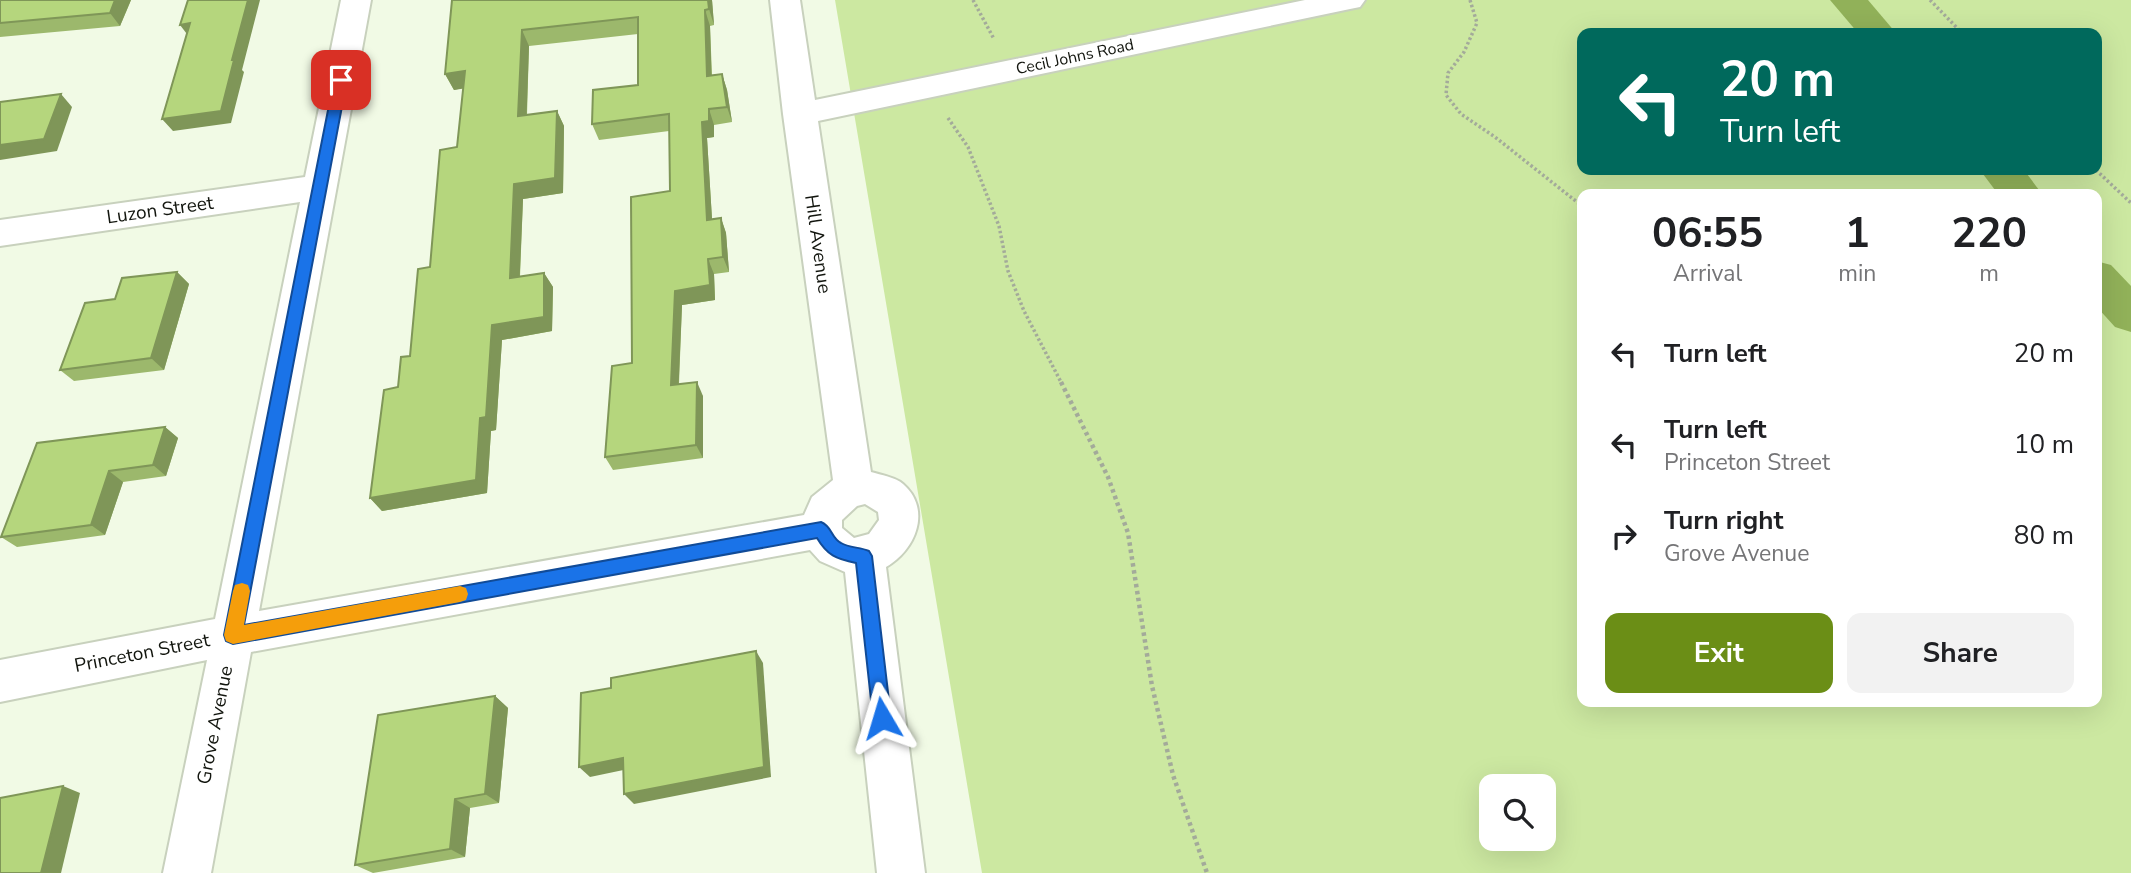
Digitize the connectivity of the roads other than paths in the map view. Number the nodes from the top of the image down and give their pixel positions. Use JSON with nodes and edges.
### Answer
{"nodes":[{"id":1,"x":356,"y":0,"type":"edge"},
{"id":2,"x":785,"y":0,"type":"edge"},
{"id":3,"x":1350,"y":0,"type":"edge"},
{"id":4,"x":799,"y":114,"type":"junction"},
{"id":5,"x":320,"y":187,"type":"junction"},
{"id":6,"x":0,"y":233,"type":"edge"},
{"id":7,"x":853,"y":488,"type":"junction"},
{"id":8,"x":821,"y":530,"type":"junction"},
{"id":9,"x":863,"y":556,"type":"junction"},
{"id":10,"x":233,"y":635,"type":"junction"},
{"id":11,"x":0,"y":681,"type":"edge"},
{"id":12,"x":187,"y":873,"type":"edge"},
{"id":13,"x":901,"y":873,"type":"edge"}],
"edges":[{"from":1,"to":5,"type":"street","name":"Grove Avenue"},
{"from":2,"to":4,"type":"street","name":"Hill Avenue"},
{"from":3,"to":4,"type":"street","name":"Cecil Johns Road"},
{"from":4,"to":7,"type":"street","name":"Hill Avenue"},
{"from":5,"to":6,"type":"street","name":"Luzon Street"},
{"from":5,"to":10,"type":"street","name":"Grove Avenue"},
{"from":7,"to":8,"type":"street"},
{"from":7,"to":9,"type":"street"},
{"from":8,"to":9,"type":"street"},
{"from":8,"to":10,"type":"street","name":"Princeton Street"},
{"from":9,"to":13,"type":"street"},
{"from":10,"to":11,"type":"street","name":"Princeton Street"},
{"from":10,"to":12,"type":"street","name":"Grove Avenue"}]}
